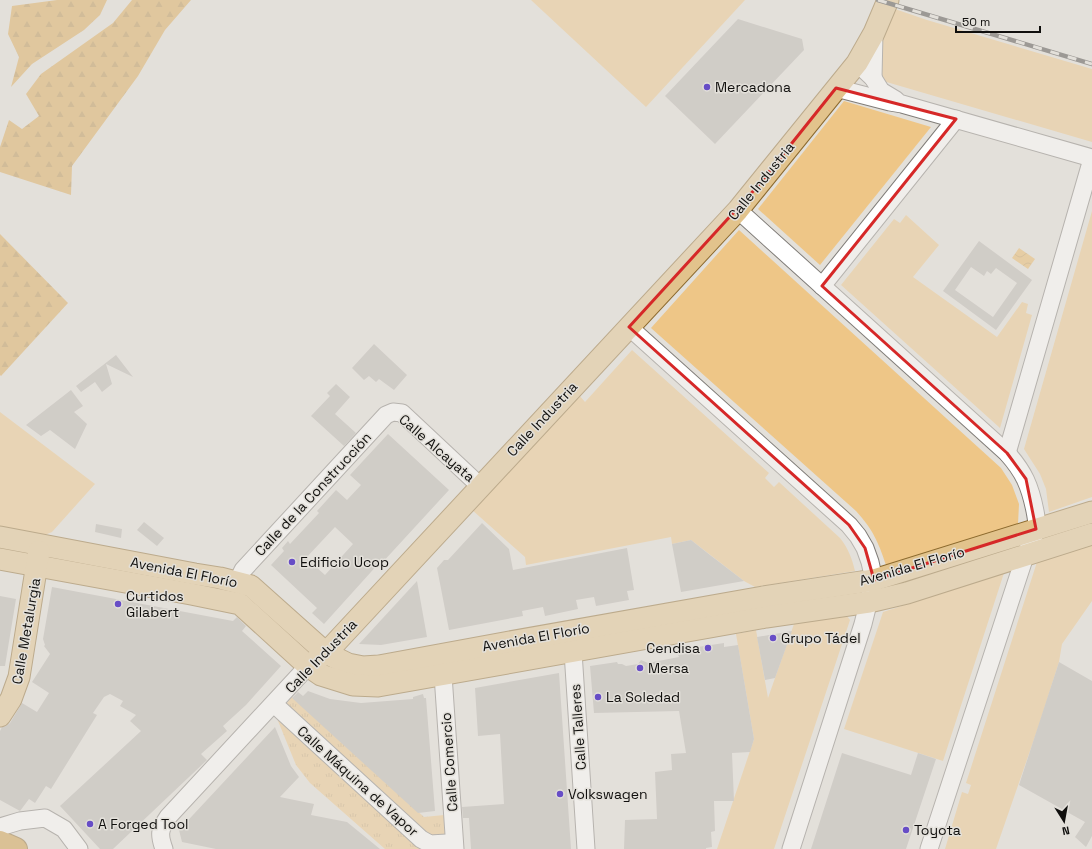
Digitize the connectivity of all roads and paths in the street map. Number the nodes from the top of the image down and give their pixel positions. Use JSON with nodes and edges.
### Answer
{"nodes":[{"id":1,"x":888,"y":0,"type":"edge"},
{"id":2,"x":874,"y":33,"type":"junction"},
{"id":3,"x":857,"y":62,"type":"junction"},
{"id":4,"x":873,"y":78,"type":"junction"},
{"id":5,"x":836,"y":88,"type":"junction"},
{"id":6,"x":902,"y":104,"type":"junction"},
{"id":7,"x":956,"y":119,"type":"junction"},
{"id":8,"x":1092,"y":158,"type":"edge"},
{"id":9,"x":738,"y":210,"type":"junction"},
{"id":10,"x":822,"y":286,"type":"junction"},
{"id":11,"x":629,"y":327,"type":"junction"},
{"id":12,"x":393,"y":412,"type":"joint"},
{"id":13,"x":1007,"y":453,"type":"junction"},
{"id":14,"x":480,"y":486,"type":"junction"},
{"id":15,"x":1092,"y":512,"type":"edge"},
{"id":16,"x":1036,"y":529,"type":"junction"},
{"id":17,"x":1092,"y":534,"type":"edge"},
{"id":18,"x":0,"y":537,"type":"edge"},
{"id":19,"x":39,"y":555,"type":"junction"},
{"id":20,"x":1025,"y":556,"type":"junction"},
{"id":21,"x":0,"y":558,"type":"edge"},
{"id":22,"x":874,"y":580,"type":"junction"},
{"id":23,"x":237,"y":582,"type":"junction"},
{"id":24,"x":233,"y":602,"type":"junction"},
{"id":25,"x":869,"y":602,"type":"junction"},
{"id":26,"x":570,"y":631,"type":"junction"},
{"id":27,"x":573,"y":652,"type":"junction"},
{"id":28,"x":326,"y":653,"type":"junction"},
{"id":29,"x":441,"y":654,"type":"junction"},
{"id":30,"x":308,"y":666,"type":"junction"},
{"id":31,"x":443,"y":675,"type":"junction"},
{"id":32,"x":274,"y":704,"type":"junction"},
{"id":33,"x":0,"y":716,"type":"edge"},
{"id":34,"x":0,"y":827,"type":"edge"},
{"id":35,"x":0,"y":842,"type":"edge"},
{"id":36,"x":451,"y":846,"type":"edge"},
{"id":37,"x":16,"y":849,"type":"edge"},
{"id":38,"x":79,"y":849,"type":"edge"},
{"id":39,"x":164,"y":849,"type":"edge"},
{"id":40,"x":586,"y":849,"type":"edge"},
{"id":41,"x":790,"y":849,"type":"edge"},
{"id":42,"x":929,"y":849,"type":"edge"}],
"edges":[{"from":1,"to":2,"type":"main road","name":"Calle Industria"},
{"from":2,"to":3,"type":"main road","name":"Calle Industria"},
{"from":2,"to":4,"type":"street"},
{"from":3,"to":4,"type":"street"},
{"from":3,"to":5,"type":"main road","name":"Calle Industria"},
{"from":4,"to":6,"type":"street"},
{"from":5,"to":6,"type":"street"},
{"from":5,"to":9,"type":"main road","name":"Calle Industria"},
{"from":6,"to":7,"type":"street"},
{"from":7,"to":8,"type":"street"},
{"from":7,"to":10,"type":"street"},
{"from":8,"to":13,"type":"street"},
{"from":9,"to":10,"type":"street"},
{"from":9,"to":11,"type":"main road","name":"Calle Industria"},
{"from":10,"to":13,"type":"street"},
{"from":11,"to":14,"type":"main road","name":"Calle Industria"},
{"from":11,"to":22,"type":"street"},
{"from":12,"to":14,"type":"street","name":"Calle Alcayata"},
{"from":12,"to":23,"type":"street","name":"Calle de la Construcción"},
{"from":13,"to":16,"type":"street"},
{"from":14,"to":28,"type":"main road","name":"Calle Industria"},
{"from":15,"to":16,"type":"main road","name":"Avenida El Florío"},
{"from":16,"to":20,"type":"street"},
{"from":16,"to":22,"type":"main road","name":"Avenida El Florío"},
{"from":17,"to":20,"type":"main road","name":"Avenida El Florío"},
{"from":18,"to":19,"type":"main road","name":"Avenida El Florío"},
{"from":19,"to":21,"type":"main road","name":"Avenida El Florío"},
{"from":19,"to":23,"type":"main road","name":"Avenida El Florío"},
{"from":19,"to":24,"type":"main road","name":"Avenida El Florío"},
{"from":19,"to":33,"type":"main road","name":"Calle Metalurgia"},
{"from":20,"to":25,"type":"main road","name":"Avenida El Florío"},
{"from":20,"to":42,"type":"street"},
{"from":22,"to":25,"type":"street"},
{"from":22,"to":26,"type":"main road","name":"Avenida El Florío"},
{"from":23,"to":24,"type":"main road"},
{"from":23,"to":28,"type":"main road","name":"Avenida El Florío"},
{"from":24,"to":30,"type":"main road","name":"Avenida El Florío"},
{"from":25,"to":27,"type":"main road","name":"Avenida El Florío"},
{"from":25,"to":41,"type":"street"},
{"from":26,"to":27,"type":"main road"},
{"from":26,"to":29,"type":"main road","name":"Avenida El Florío"},
{"from":27,"to":31,"type":"main road","name":"Avenida El Florío"},
{"from":27,"to":40,"type":"street","name":"Calle Talleres"},
{"from":28,"to":29,"type":"main road","name":"Avenida El Florío"},
{"from":28,"to":30,"type":"main road","name":"Calle Industria"},
{"from":29,"to":31,"type":"main road"},
{"from":30,"to":31,"type":"main road","name":"Avenida El Florío"},
{"from":30,"to":32,"type":"street","name":"Calle Industria"},
{"from":31,"to":36,"type":"street","name":"Calle Comercio"},
{"from":32,"to":36,"type":"street","name":"Calle Máquina de Vapor"},
{"from":32,"to":39,"type":"street","name":"Calle Industria"},
{"from":34,"to":38,"type":"street"},
{"from":35,"to":37,"type":"highway"}]}
